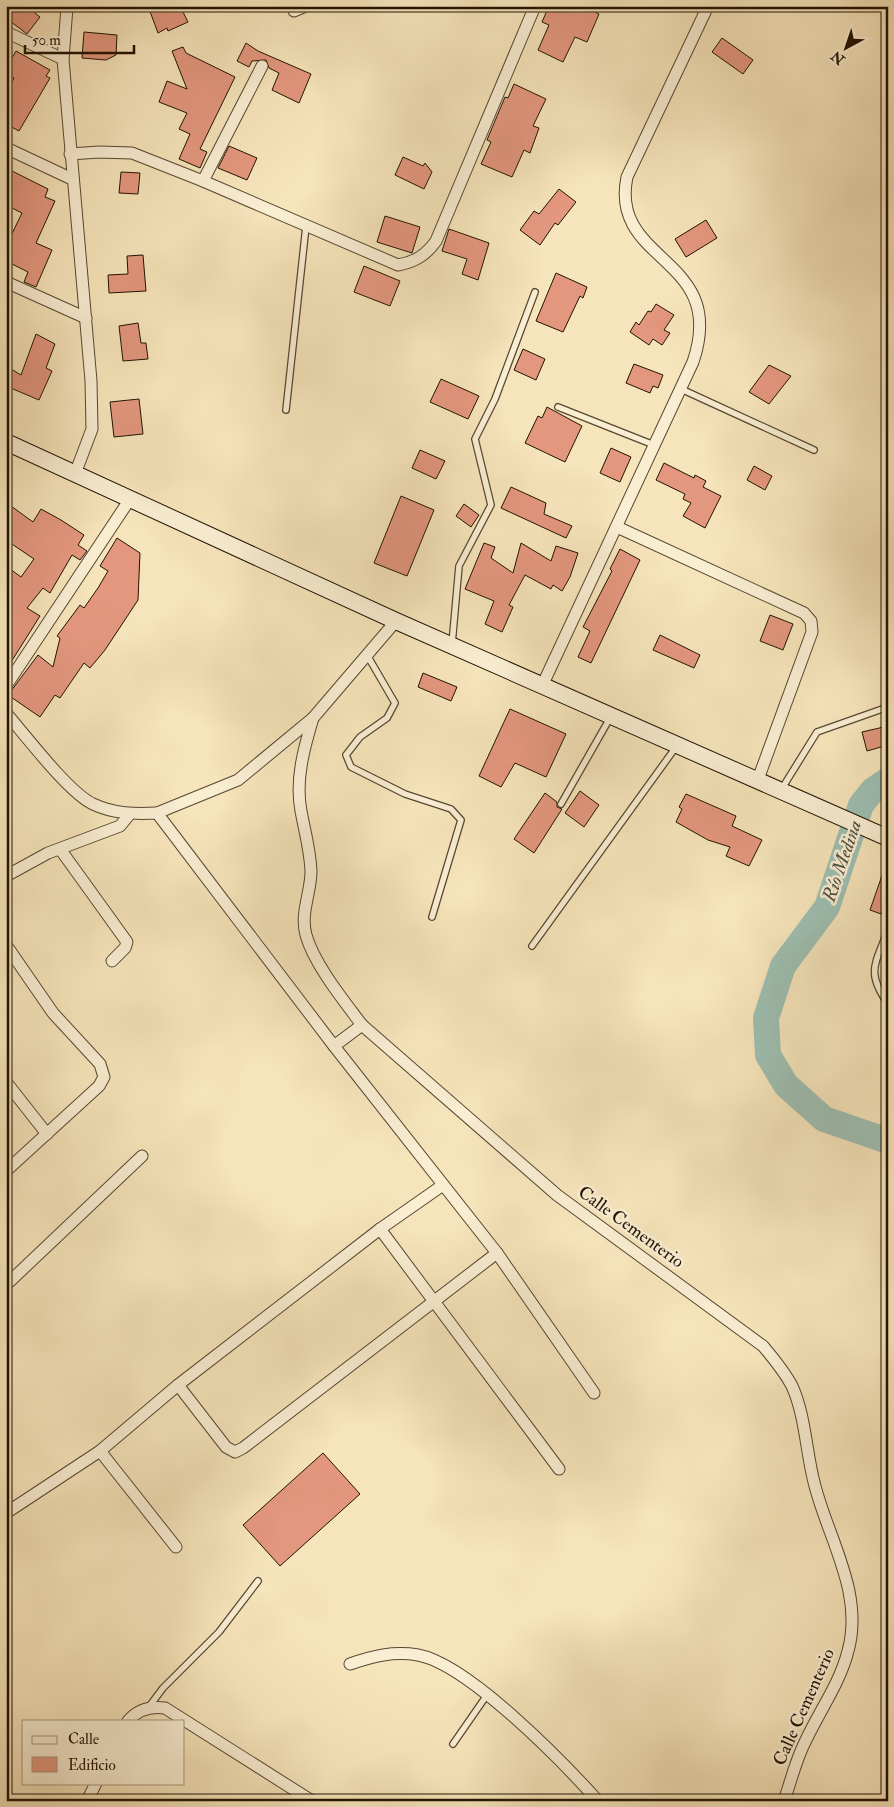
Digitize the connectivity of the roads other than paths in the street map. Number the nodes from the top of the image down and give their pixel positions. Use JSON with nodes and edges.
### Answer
{"nodes":[{"id":1,"x":306,"y":6,"type":"edge"},
{"id":2,"x":535,"y":6,"type":"edge"},
{"id":3,"x":708,"y":6,"type":"edge"},
{"id":4,"x":67,"y":7,"type":"edge"},
{"id":5,"x":294,"y":11,"type":"dead end"},
{"id":6,"x":6,"y":32,"type":"edge"},
{"id":7,"x":63,"y":59,"type":"junction"},
{"id":8,"x":262,"y":66,"type":"dead end"},
{"id":9,"x":6,"y":148,"type":"edge"},
{"id":10,"x":70,"y":154,"type":"junction"},
{"id":11,"x":72,"y":180,"type":"junction"},
{"id":12,"x":203,"y":181,"type":"junction"},
{"id":13,"x":306,"y":226,"type":"junction"},
{"id":14,"x":6,"y":282,"type":"edge"},
{"id":15,"x":535,"y":292,"type":"dead end"},
{"id":16,"x":86,"y":318,"type":"junction"},
{"id":17,"x":681,"y":389,"type":"junction"},
{"id":18,"x":558,"y":407,"type":"dead end"},
{"id":19,"x":286,"y":410,"type":"dead end"},
{"id":20,"x":654,"y":445,"type":"junction"},
{"id":21,"x":8,"y":447,"type":"edge"},
{"id":22,"x":814,"y":450,"type":"dead end"},
{"id":23,"x":75,"y":474,"type":"junction"},
{"id":24,"x":130,"y":499,"type":"junction"},
{"id":25,"x":617,"y":527,"type":"junction"},
{"id":26,"x":396,"y":621,"type":"junction"},
{"id":27,"x":452,"y":646,"type":"junction"},
{"id":28,"x":367,"y":655,"type":"junction"},
{"id":29,"x":6,"y":686,"type":"edge"},
{"id":30,"x":542,"y":686,"type":"junction"},
{"id":31,"x":888,"y":707,"type":"edge"},
{"id":32,"x":6,"y":714,"type":"edge"},
{"id":33,"x":611,"y":716,"type":"junction"},
{"id":34,"x":313,"y":718,"type":"junction"},
{"id":35,"x":677,"y":746,"type":"junction"},
{"id":36,"x":757,"y":782,"type":"junction"},
{"id":37,"x":780,"y":792,"type":"junction"},
{"id":38,"x":561,"y":804,"type":"dead end"},
{"id":39,"x":157,"y":813,"type":"junction"},
{"id":40,"x":129,"y":815,"type":"junction"},
{"id":41,"x":888,"y":838,"type":"edge"},
{"id":42,"x":60,"y":848,"type":"junction"},
{"id":43,"x":6,"y":876,"type":"edge"},
{"id":44,"x":432,"y":917,"type":"dead end"},
{"id":45,"x":888,"y":929,"type":"edge"},
{"id":46,"x":6,"y":944,"type":"edge"},
{"id":47,"x":532,"y":946,"type":"dead end"},
{"id":48,"x":112,"y":961,"type":"dead end"},
{"id":49,"x":888,"y":1004,"type":"edge"},
{"id":50,"x":362,"y":1025,"type":"junction"},
{"id":51,"x":334,"y":1046,"type":"junction"},
{"id":52,"x":6,"y":1082,"type":"edge"},
{"id":53,"x":48,"y":1134,"type":"junction"},
{"id":54,"x":142,"y":1156,"type":"dead end"},
{"id":55,"x":6,"y":1171,"type":"edge"},
{"id":56,"x":443,"y":1185,"type":"junction"},
{"id":57,"x":380,"y":1229,"type":"junction"},
{"id":58,"x":497,"y":1253,"type":"junction"},
{"id":59,"x":7,"y":1282,"type":"edge"},
{"id":60,"x":434,"y":1300,"type":"junction"},
{"id":61,"x":178,"y":1385,"type":"junction"},
{"id":62,"x":594,"y":1392,"type":"dead end"},
{"id":63,"x":100,"y":1451,"type":"junction"},
{"id":64,"x":559,"y":1469,"type":"dead end"},
{"id":65,"x":6,"y":1513,"type":"edge"},
{"id":66,"x":176,"y":1546,"type":"dead end"},
{"id":67,"x":258,"y":1581,"type":"dead end"},
{"id":68,"x":350,"y":1664,"type":"dead end"},
{"id":69,"x":487,"y":1695,"type":"junction"},
{"id":70,"x":148,"y":1708,"type":"junction"},
{"id":71,"x":129,"y":1720,"type":"edge"},
{"id":72,"x":185,"y":1720,"type":"edge"},
{"id":73,"x":185,"y":1720,"type":"edge"},
{"id":74,"x":453,"y":1744,"type":"dead end"},
{"id":75,"x":96,"y":1784,"type":"edge"},
{"id":76,"x":87,"y":1801,"type":"edge"},
{"id":77,"x":312,"y":1801,"type":"edge"},
{"id":78,"x":598,"y":1801,"type":"edge"},
{"id":79,"x":784,"y":1801,"type":"edge"}],
"edges":[{"from":1,"to":5,"type":"street"},
{"from":2,"to":13,"type":"street"},
{"from":3,"to":17,"type":"street"},
{"from":4,"to":7,"type":"street"},
{"from":6,"to":7,"type":"street"},
{"from":7,"to":10,"type":"street"},
{"from":8,"to":12,"type":"street"},
{"from":9,"to":11,"type":"street"},
{"from":10,"to":11,"type":"street"},
{"from":10,"to":12,"type":"street"},
{"from":11,"to":16,"type":"street"},
{"from":12,"to":13,"type":"street"},
{"from":13,"to":19,"type":"lane"},
{"from":14,"to":16,"type":"street"},
{"from":15,"to":27,"type":"lane"},
{"from":16,"to":23,"type":"street"},
{"from":17,"to":20,"type":"street"},
{"from":17,"to":22,"type":"lane"},
{"from":18,"to":20,"type":"lane"},
{"from":20,"to":25,"type":"street"},
{"from":21,"to":23,"type":"main road"},
{"from":23,"to":24,"type":"main road"},
{"from":24,"to":26,"type":"main road"},
{"from":24,"to":29,"type":"street"},
{"from":25,"to":30,"type":"street"},
{"from":25,"to":36,"type":"street"},
{"from":26,"to":27,"type":"main road"},
{"from":26,"to":28,"type":"street"},
{"from":27,"to":30,"type":"main road"},
{"from":28,"to":34,"type":"street"},
{"from":28,"to":44,"type":"lane"},
{"from":30,"to":33,"type":"main road"},
{"from":31,"to":37,"type":"lane"},
{"from":32,"to":40,"type":"street"},
{"from":33,"to":35,"type":"main road"},
{"from":33,"to":38,"type":"lane"},
{"from":34,"to":39,"type":"street"},
{"from":34,"to":50,"type":"street","name":"Calle Cementerio"},
{"from":35,"to":36,"type":"main road"},
{"from":35,"to":47,"type":"lane"},
{"from":36,"to":37,"type":"main road"},
{"from":37,"to":41,"type":"main road"},
{"from":39,"to":40,"type":"street"},
{"from":39,"to":51,"type":"street"},
{"from":40,"to":42,"type":"street"},
{"from":42,"to":43,"type":"street"},
{"from":42,"to":48,"type":"street"},
{"from":45,"to":49,"type":"lane"},
{"from":46,"to":53,"type":"street"},
{"from":50,"to":51,"type":"street"},
{"from":50,"to":79,"type":"street","name":"Calle Cementerio"},
{"from":51,"to":56,"type":"street"},
{"from":52,"to":53,"type":"street"},
{"from":53,"to":55,"type":"street"},
{"from":54,"to":59,"type":"street"},
{"from":56,"to":57,"type":"street"},
{"from":56,"to":58,"type":"street"},
{"from":57,"to":60,"type":"street"},
{"from":57,"to":61,"type":"street"},
{"from":58,"to":60,"type":"street"},
{"from":58,"to":62,"type":"street"},
{"from":60,"to":61,"type":"street"},
{"from":60,"to":64,"type":"street"},
{"from":61,"to":63,"type":"street"},
{"from":63,"to":65,"type":"street"},
{"from":63,"to":66,"type":"street"},
{"from":67,"to":70,"type":"lane"},
{"from":68,"to":69,"type":"street"},
{"from":69,"to":74,"type":"lane"},
{"from":69,"to":78,"type":"street"},
{"from":70,"to":71,"type":"street"},
{"from":70,"to":73,"type":"street"},
{"from":72,"to":77,"type":"street"},
{"from":75,"to":76,"type":"street"}]}
